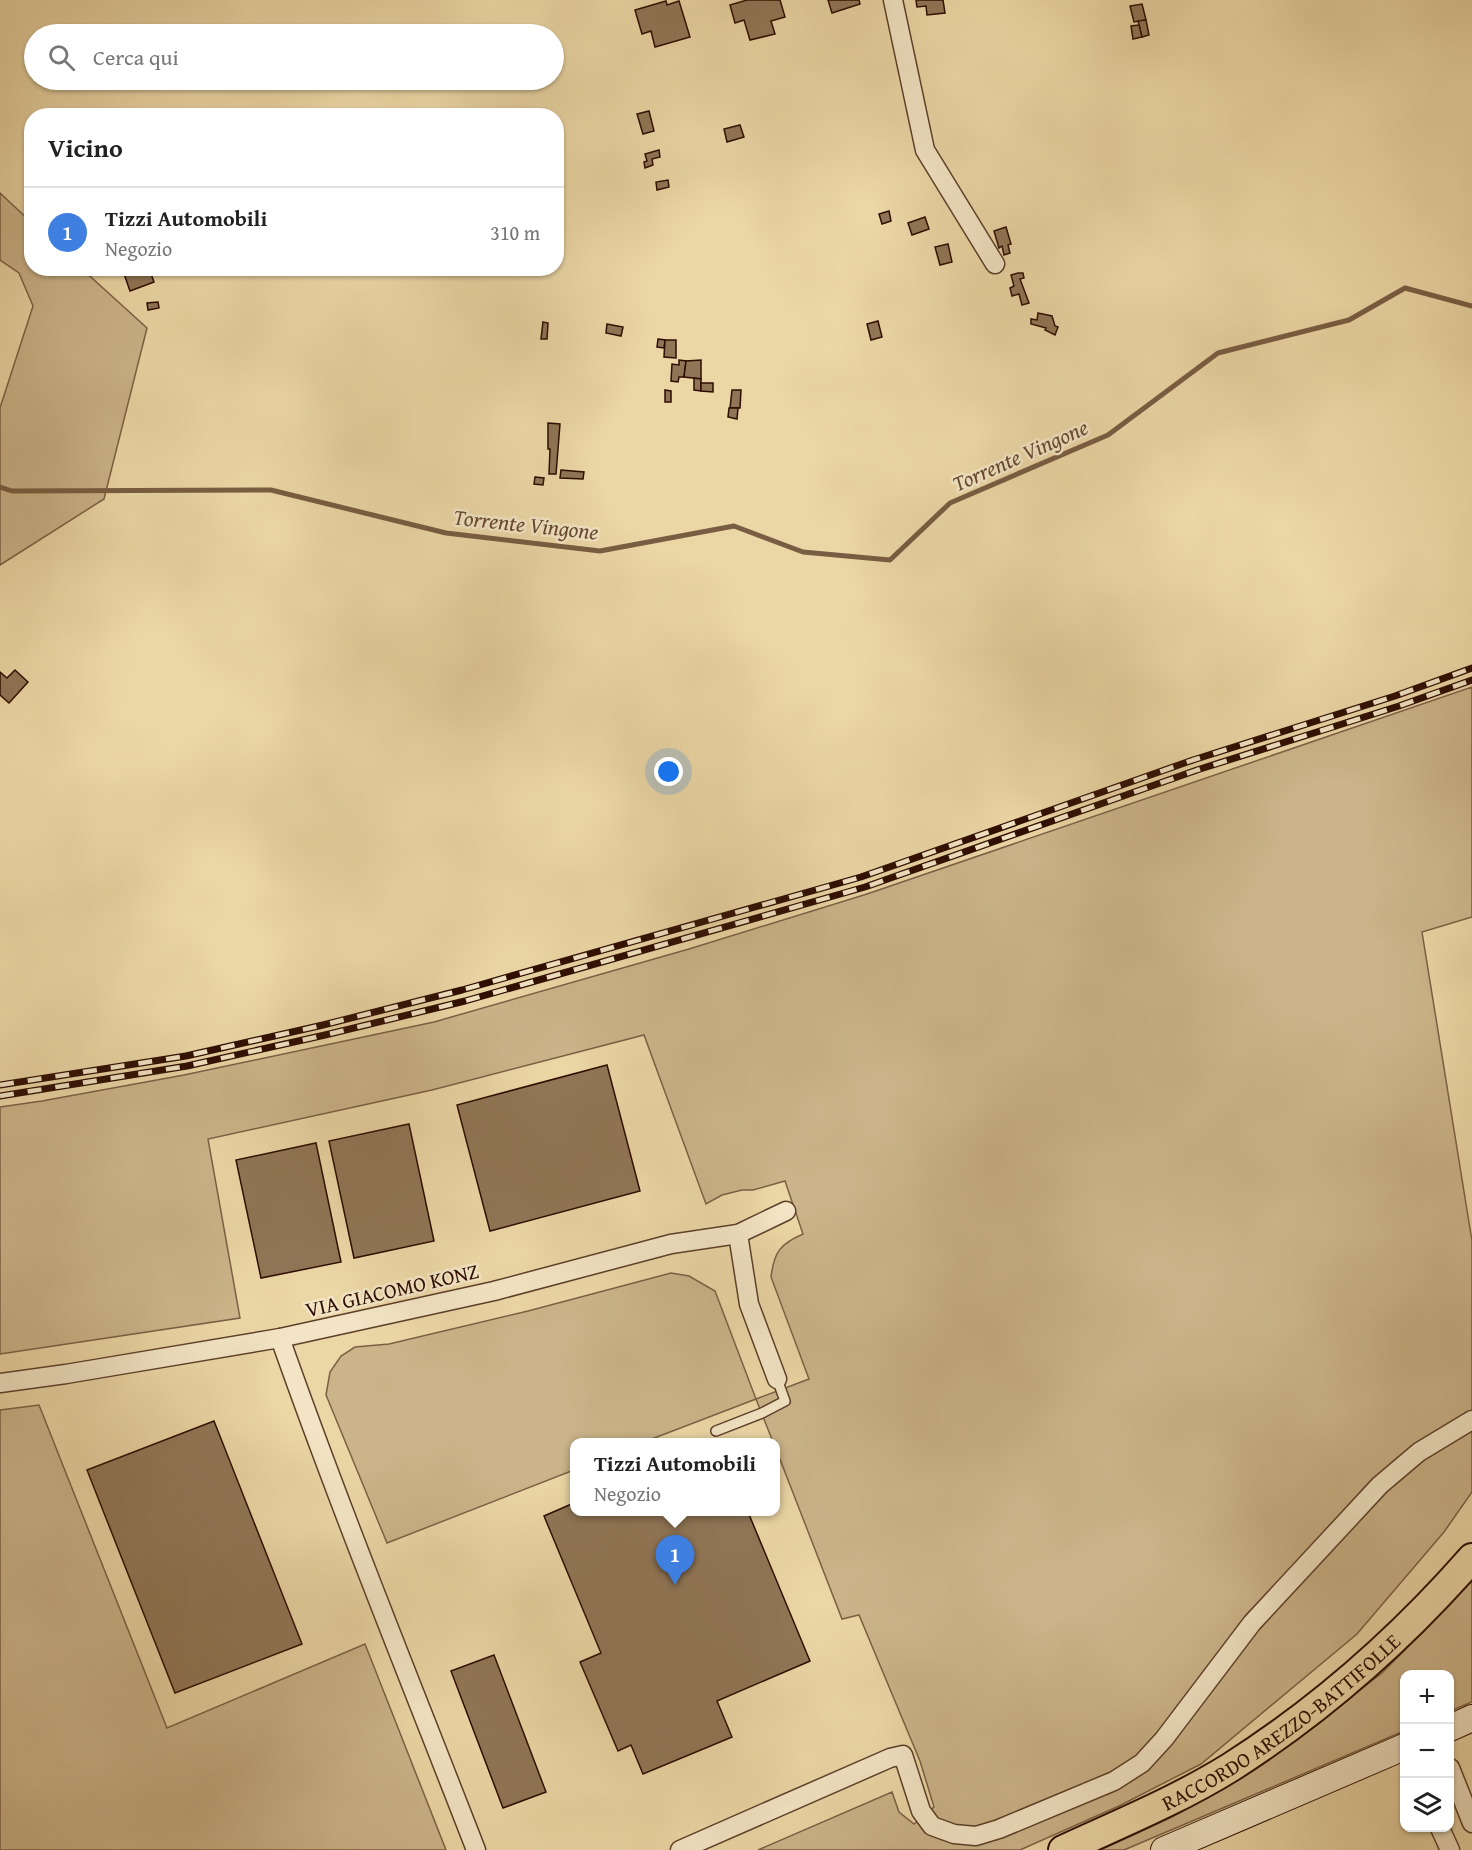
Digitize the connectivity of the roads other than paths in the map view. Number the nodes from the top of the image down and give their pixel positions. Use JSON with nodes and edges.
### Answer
{"nodes":[{"id":1,"x":893,"y":0,"type":"edge"},
{"id":2,"x":995,"y":264,"type":"dead end"},
{"id":3,"x":786,"y":1210,"type":"dead end"},
{"id":4,"x":738,"y":1234,"type":"junction"},
{"id":5,"x":280,"y":1338,"type":"junction"},
{"id":6,"x":777,"y":1380,"type":"joint"},
{"id":7,"x":0,"y":1383,"type":"edge"},
{"id":8,"x":1472,"y":1420,"type":"edge"},
{"id":9,"x":716,"y":1431,"type":"dead end"},
{"id":10,"x":1472,"y":1558,"type":"edge"},
{"id":11,"x":1472,"y":1718,"type":"edge"},
{"id":12,"x":1454,"y":1726,"type":"edge"},
{"id":13,"x":1400,"y":1749,"type":"edge"},
{"id":14,"x":1453,"y":1778,"type":"edge"},
{"id":15,"x":1472,"y":1823,"type":"edge"},
{"id":16,"x":1442,"y":1832,"type":"edge"},
{"id":17,"x":476,"y":1850,"type":"edge"},
{"id":18,"x":680,"y":1850,"type":"edge"},
{"id":19,"x":1063,"y":1850,"type":"edge"},
{"id":20,"x":1164,"y":1850,"type":"edge"},
{"id":21,"x":1450,"y":1850,"type":"edge"}],
"edges":[{"from":1,"to":2,"type":"street"},
{"from":3,"to":4,"type":"street","name":"VIA GIACOMO KONZ"},
{"from":4,"to":5,"type":"street","name":"VIA GIACOMO KONZ"},
{"from":4,"to":6,"type":"street"},
{"from":5,"to":7,"type":"street","name":"VIA GIACOMO KONZ"},
{"from":5,"to":17,"type":"street"},
{"from":6,"to":9,"type":"lane"},
{"from":8,"to":18,"type":"street"},
{"from":10,"to":19,"type":"main road","name":"RACCORDO AREZZO-BATTIFOLLE"},
{"from":11,"to":12,"type":"main road"},
{"from":13,"to":20,"type":"main road"},
{"from":14,"to":15,"type":"street"},
{"from":16,"to":21,"type":"street"}]}
